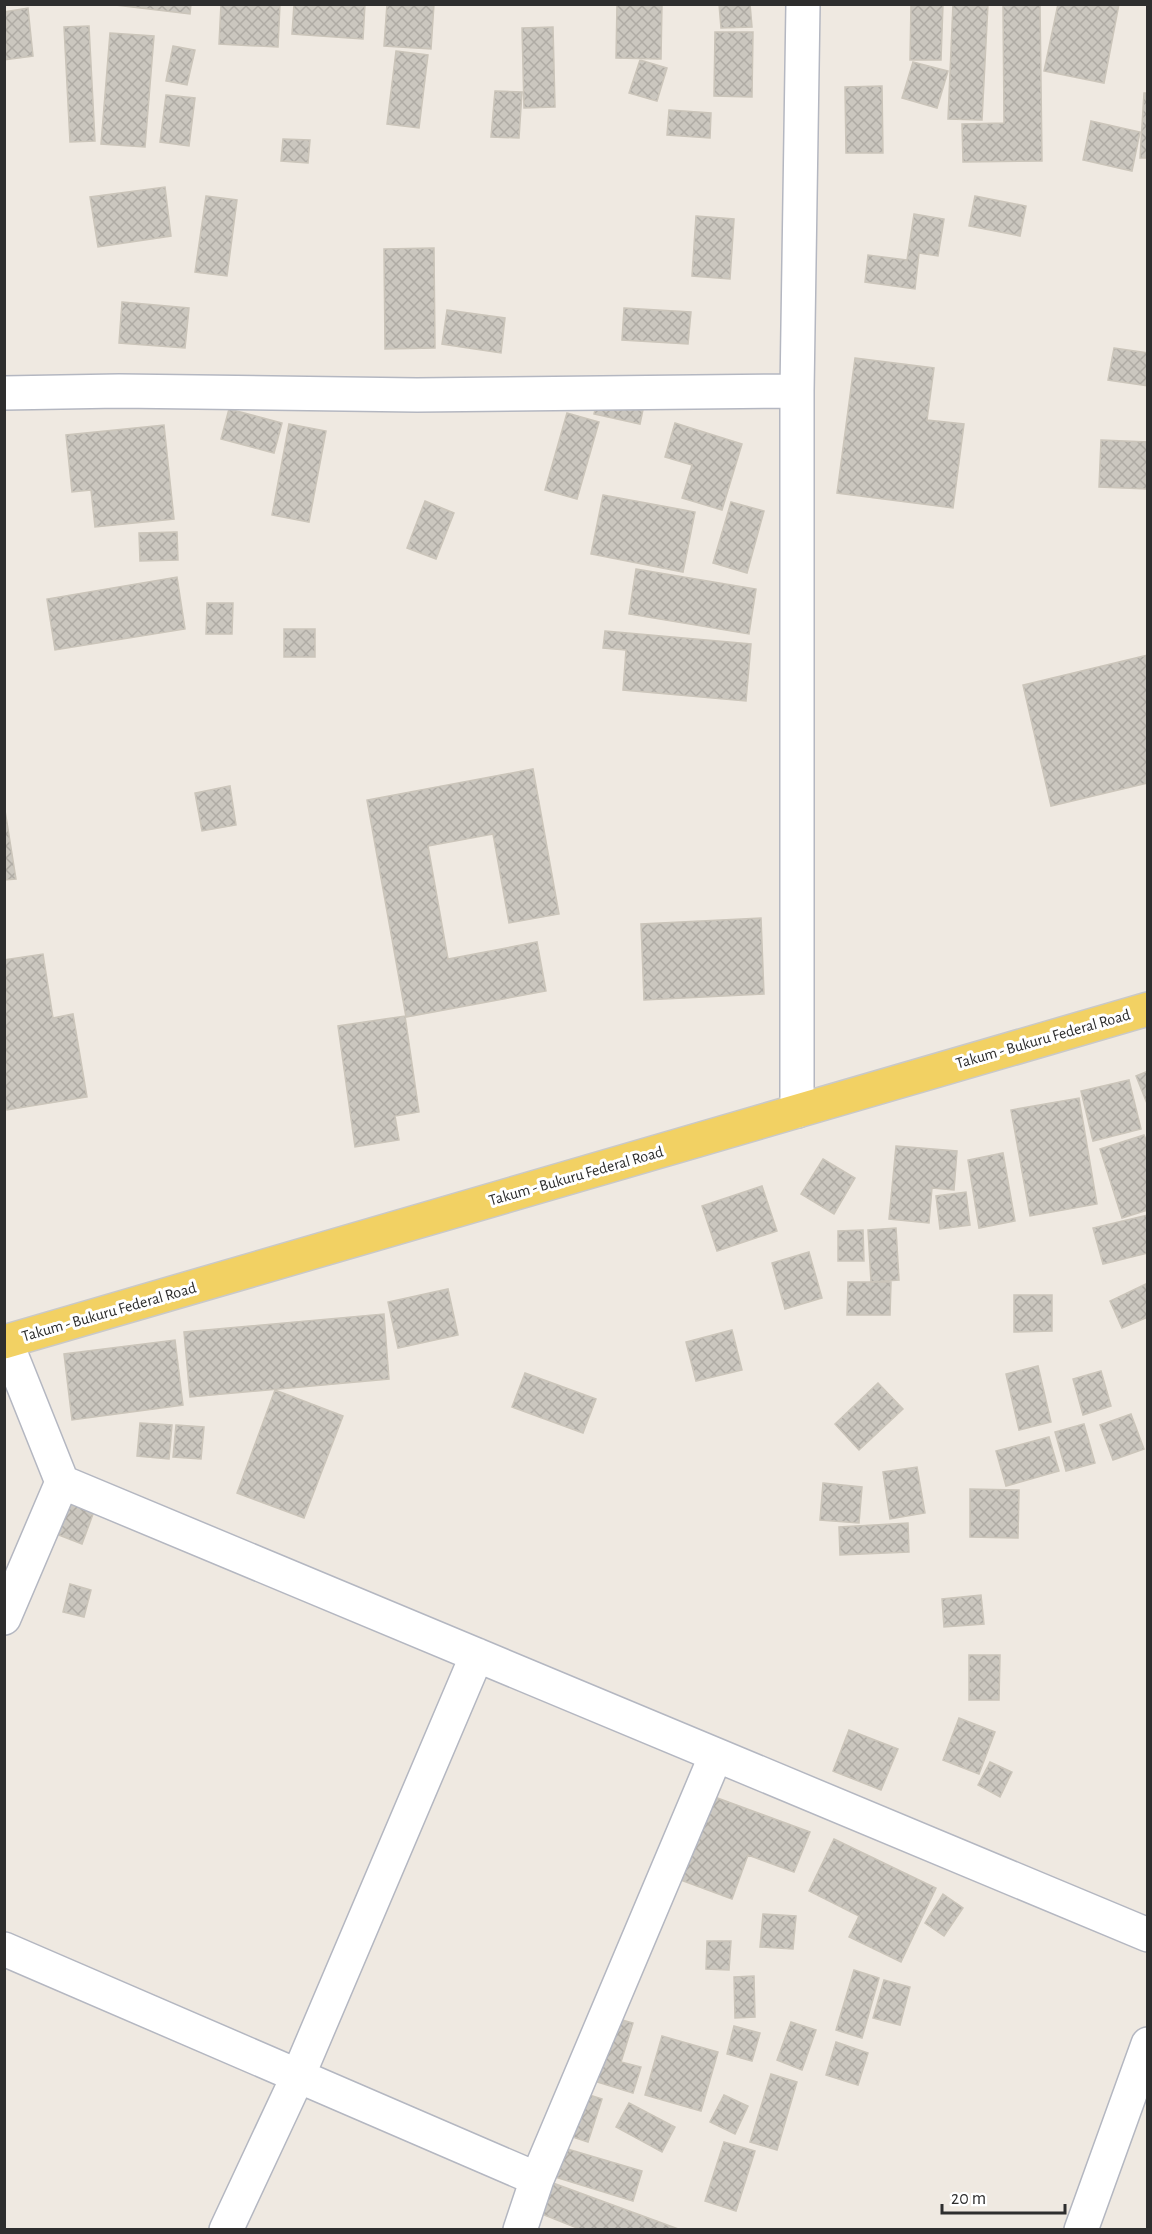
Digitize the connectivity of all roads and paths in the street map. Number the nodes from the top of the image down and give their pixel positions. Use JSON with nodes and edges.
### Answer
{"nodes":[{"id":1,"x":803,"y":4,"type":"edge"},
{"id":2,"x":797,"y":391,"type":"junction"},
{"id":3,"x":4,"y":393,"type":"edge"},
{"id":4,"x":1148,"y":1009,"type":"edge"},
{"id":5,"x":797,"y":1111,"type":"junction"},
{"id":6,"x":5,"y":1342,"type":"edge"},
{"id":7,"x":62,"y":1482,"type":"junction"},
{"id":8,"x":4,"y":1618,"type":"edge"},
{"id":9,"x":477,"y":1655,"type":"junction"},
{"id":10,"x":716,"y":1755,"type":"junction"},
{"id":11,"x":1148,"y":1935,"type":"edge"},
{"id":12,"x":4,"y":1949,"type":"edge"},
{"id":13,"x":1148,"y":2044,"type":"edge"},
{"id":14,"x":298,"y":2076,"type":"junction"},
{"id":15,"x":537,"y":2179,"type":"junction"},
{"id":16,"x":226,"y":2229,"type":"edge"},
{"id":17,"x":520,"y":2229,"type":"edge"},
{"id":18,"x":1081,"y":2229,"type":"edge"}],
"edges":[{"from":1,"to":2,"type":"street"},
{"from":2,"to":3,"type":"street"},
{"from":2,"to":5,"type":"street"},
{"from":4,"to":5,"type":"main road","name":"Takum - Bukuru Federal Road"},
{"from":5,"to":6,"type":"main road","name":"Takum - Bukuru Federal Road"},
{"from":6,"to":7,"type":"street"},
{"from":7,"to":8,"type":"street"},
{"from":7,"to":9,"type":"street"},
{"from":9,"to":10,"type":"street"},
{"from":9,"to":14,"type":"street"},
{"from":10,"to":11,"type":"street"},
{"from":10,"to":15,"type":"street"},
{"from":12,"to":14,"type":"street"},
{"from":13,"to":18,"type":"street"},
{"from":14,"to":15,"type":"street"},
{"from":14,"to":16,"type":"street"},
{"from":15,"to":17,"type":"street"}]}
